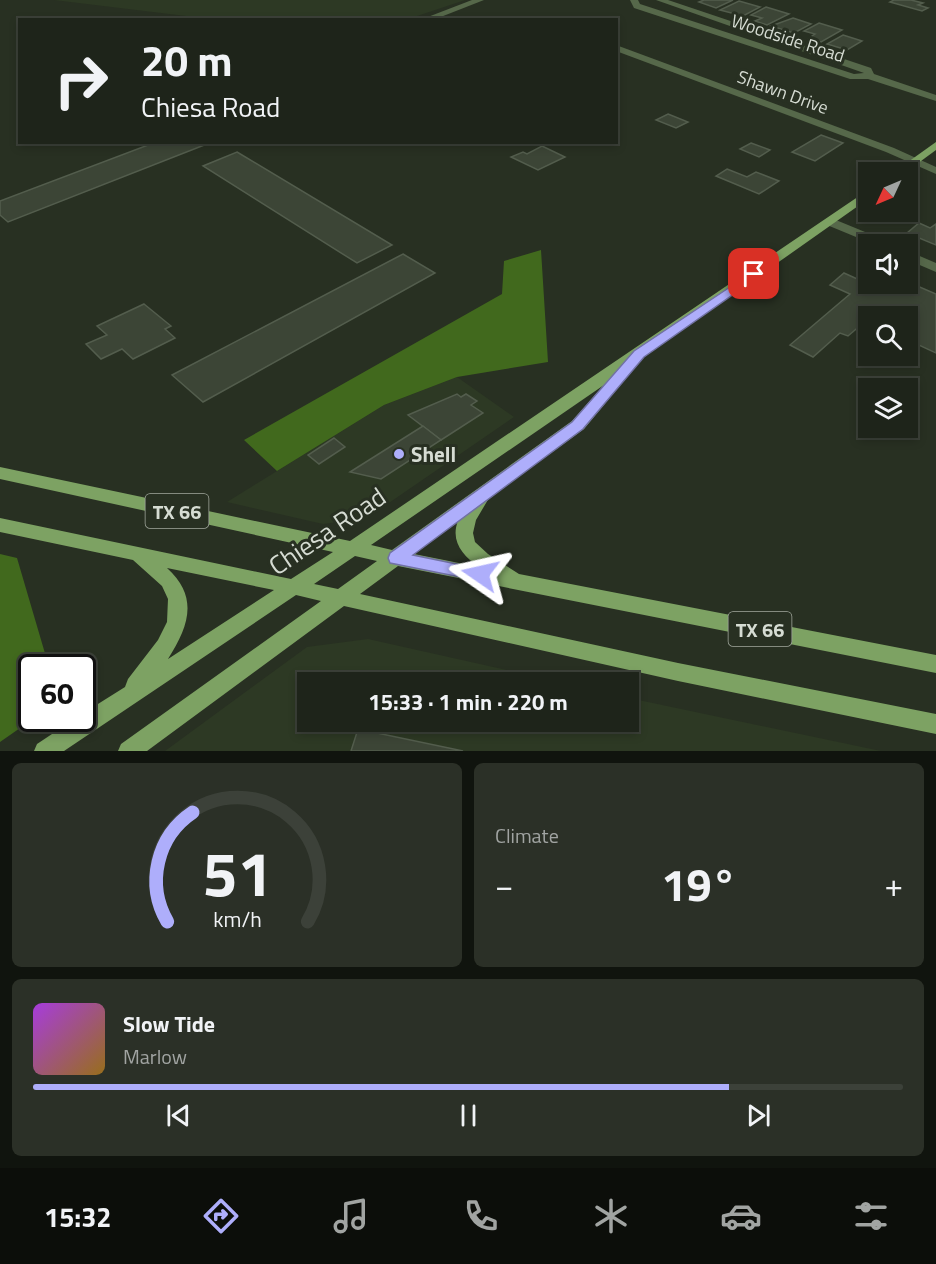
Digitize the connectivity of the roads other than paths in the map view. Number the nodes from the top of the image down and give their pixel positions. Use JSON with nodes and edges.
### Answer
{"nodes":[{"id":1,"x":480,"y":0,"type":"edge"},
{"id":2,"x":633,"y":0,"type":"edge"},
{"id":3,"x":660,"y":0,"type":"edge"},
{"id":4,"x":430,"y":18,"type":"edge"},
{"id":5,"x":618,"y":49,"type":"edge"},
{"id":6,"x":869,"y":76,"type":"junction"},
{"id":7,"x":936,"y":99,"type":"edge"},
{"id":8,"x":936,"y":145,"type":"edge"},
{"id":9,"x":914,"y":161,"type":"junction"},
{"id":10,"x":936,"y":171,"type":"edge"},
{"id":11,"x":858,"y":202,"type":"edge"},
{"id":12,"x":831,"y":222,"type":"junction"},
{"id":13,"x":859,"y":234,"type":"edge"},
{"id":14,"x":918,"y":260,"type":"edge"},
{"id":15,"x":936,"y":268,"type":"edge"},
{"id":16,"x":639,"y":354,"type":"junction"},
{"id":17,"x":0,"y":473,"type":"edge"},
{"id":18,"x":484,"y":494,"type":"junction"},
{"id":19,"x":0,"y":525,"type":"edge"},
{"id":20,"x":353,"y":548,"type":"junction"},
{"id":21,"x":137,"y":554,"type":"junction"},
{"id":22,"x":396,"y":558,"type":"junction"},
{"id":23,"x":522,"y":583,"type":"junction"},
{"id":24,"x":294,"y":587,"type":"junction"},
{"id":25,"x":340,"y":599,"type":"junction"},
{"id":26,"x":936,"y":664,"type":"edge"},
{"id":27,"x":127,"y":697,"type":"junction"},
{"id":28,"x":936,"y":723,"type":"edge"},
{"id":29,"x":46,"y":751,"type":"edge"},
{"id":30,"x":129,"y":751,"type":"edge"}],
"edges":[{"from":1,"to":4,"type":"street"},
{"from":2,"to":6,"type":"street","name":"Woodside Road"},
{"from":3,"to":6,"type":"street","name":"Woodside Road"},
{"from":5,"to":9,"type":"street","name":"Shawn Drive"},
{"from":6,"to":7,"type":"street","name":"Woodside Road"},
{"from":8,"to":9,"type":"main road"},
{"from":9,"to":10,"type":"street","name":"Shawn Drive"},
{"from":11,"to":12,"type":"main road","name":"Chiesa Road"},
{"from":12,"to":13,"type":"street"},
{"from":12,"to":16,"type":"main road","name":"Chiesa Road"},
{"from":14,"to":15,"type":"street"},
{"from":16,"to":18,"type":"main road","name":"Chiesa Road"},
{"from":16,"to":20,"type":"main road","name":"Chiesa Road"},
{"from":17,"to":20,"type":"main road","number":"TX 66"},
{"from":18,"to":22,"type":"main road","name":"Chiesa Road"},
{"from":18,"to":23,"type":"main road"},
{"from":19,"to":21,"type":"main road","number":"TX 66"},
{"from":20,"to":22,"type":"main road","number":"TX 66"},
{"from":20,"to":24,"type":"main road","name":"Chiesa Road"},
{"from":21,"to":24,"type":"main road","number":"TX 66"},
{"from":21,"to":27,"type":"main road"},
{"from":22,"to":23,"type":"main road","number":"TX 66"},
{"from":22,"to":25,"type":"main road","name":"Chiesa Road"},
{"from":23,"to":26,"type":"main road","number":"TX 66"},
{"from":24,"to":25,"type":"main road","number":"TX 66"},
{"from":24,"to":27,"type":"main road","name":"Chiesa Road"},
{"from":25,"to":28,"type":"main road","number":"TX 66"},
{"from":25,"to":30,"type":"main road","name":"Chiesa Road"},
{"from":27,"to":29,"type":"main road","name":"Chiesa Road"}]}
